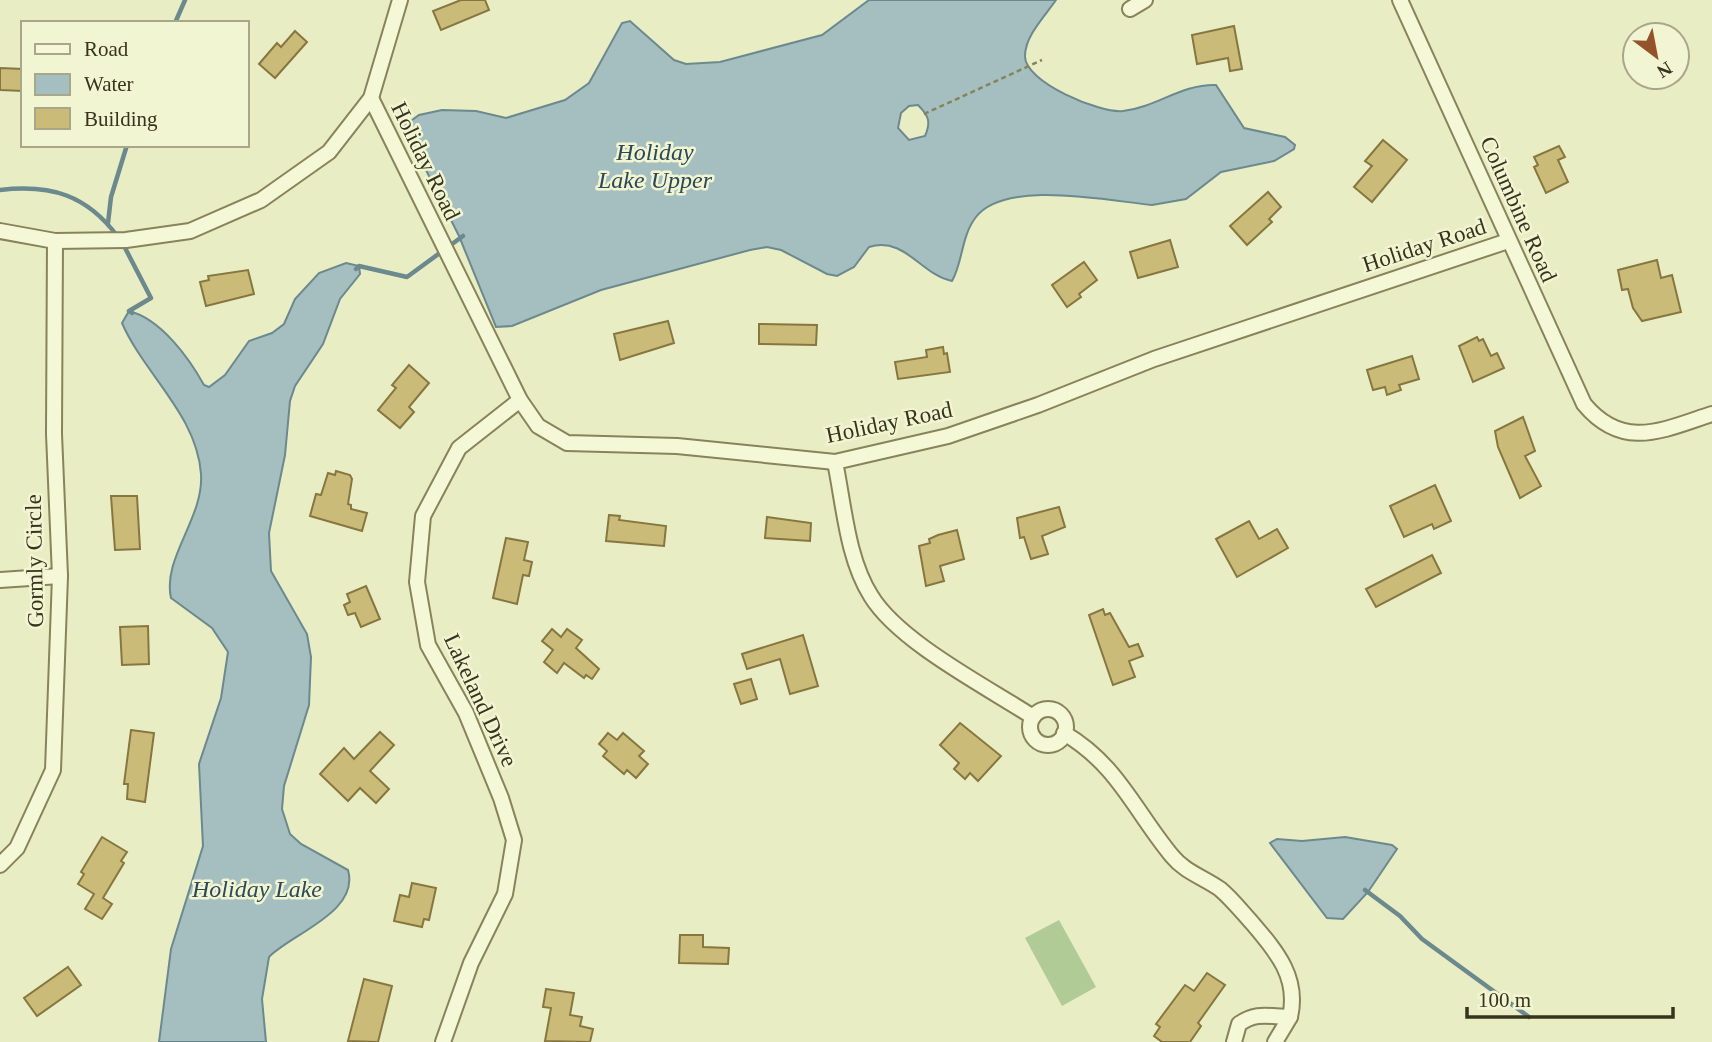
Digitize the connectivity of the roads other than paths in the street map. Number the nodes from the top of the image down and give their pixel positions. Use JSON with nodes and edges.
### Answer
{"nodes":[{"id":1,"x":400,"y":0,"type":"edge"},
{"id":2,"x":1144,"y":0,"type":"edge"},
{"id":3,"x":1400,"y":0,"type":"edge"},
{"id":4,"x":1130,"y":9,"type":"dead end"},
{"id":5,"x":371,"y":98,"type":"junction"},
{"id":6,"x":0,"y":231,"type":"edge"},
{"id":7,"x":55,"y":241,"type":"junction"},
{"id":8,"x":1507,"y":241,"type":"junction"},
{"id":9,"x":520,"y":400,"type":"junction"},
{"id":10,"x":1712,"y":414,"type":"edge"},
{"id":11,"x":835,"y":462,"type":"junction"},
{"id":12,"x":60,"y":576,"type":"junction"},
{"id":13,"x":0,"y":580,"type":"edge"},
{"id":14,"x":1033,"y":717,"type":"junction"},
{"id":15,"x":1065,"y":733,"type":"junction"},
{"id":16,"x":0,"y":865,"type":"edge"},
{"id":17,"x":1290,"y":1017,"type":"junction"},
{"id":18,"x":443,"y":1042,"type":"edge"},
{"id":19,"x":1234,"y":1042,"type":"edge"},
{"id":20,"x":1275,"y":1042,"type":"edge"}],
"edges":[{"from":1,"to":5,"type":"street"},
{"from":2,"to":4,"type":"street"},
{"from":3,"to":8,"type":"street","name":"Columbine Road"},
{"from":5,"to":7,"type":"street"},
{"from":5,"to":9,"type":"street","name":"Holiday Road"},
{"from":6,"to":7,"type":"street"},
{"from":7,"to":12,"type":"street","name":"Gormly Circle"},
{"from":8,"to":10,"type":"street","name":"Columbine Road"},
{"from":8,"to":11,"type":"street","name":"Holiday Road"},
{"from":9,"to":11,"type":"street","name":"Holiday Road"},
{"from":9,"to":18,"type":"street","name":"Lakeland Drive"},
{"from":11,"to":14,"type":"street"},
{"from":12,"to":13,"type":"street"},
{"from":12,"to":16,"type":"street","name":"Gormly Circle"},
{"from":14,"to":15,"type":"street"},
{"from":14,"to":15,"type":"street"},
{"from":15,"to":17,"type":"street"},
{"from":17,"to":19,"type":"street"},
{"from":17,"to":20,"type":"street"}]}
